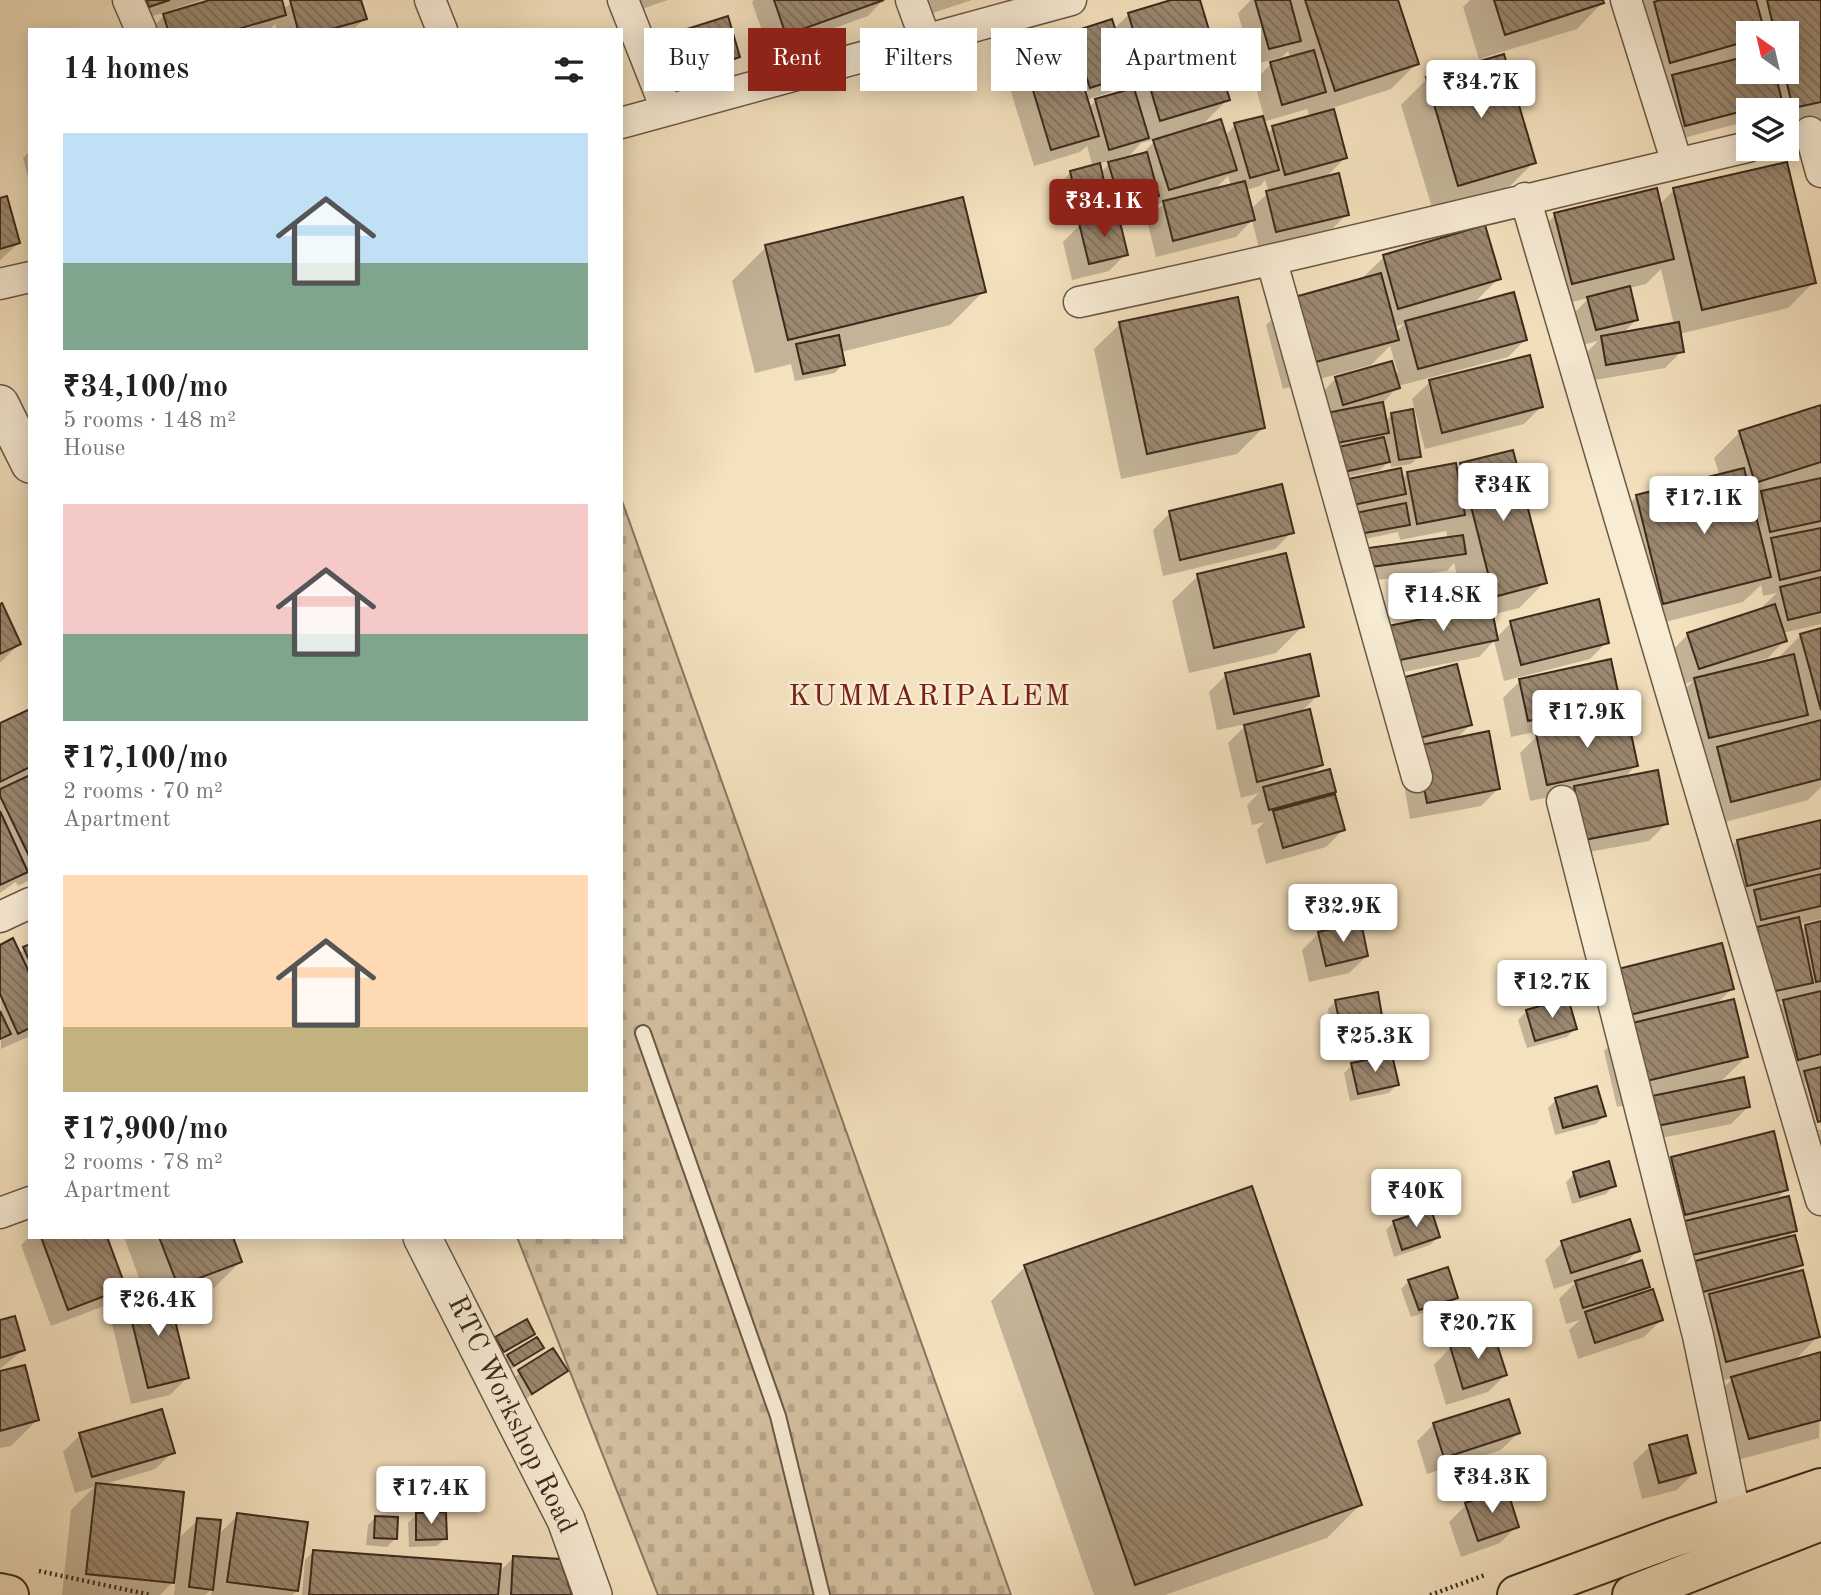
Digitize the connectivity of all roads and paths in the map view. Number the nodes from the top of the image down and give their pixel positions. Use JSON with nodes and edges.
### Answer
{"nodes":[{"id":1,"x":128,"y":0,"type":"edge"},
{"id":2,"x":430,"y":0,"type":"edge"},
{"id":3,"x":623,"y":0,"type":"edge"},
{"id":4,"x":911,"y":0,"type":"edge"},
{"id":5,"x":1072,"y":0,"type":"edge"},
{"id":6,"x":1626,"y":0,"type":"edge"},
{"id":7,"x":140,"y":28,"type":"edge"},
{"id":8,"x":441,"y":28,"type":"edge"},
{"id":9,"x":921,"y":28,"type":"edge"},
{"id":10,"x":972,"y":28,"type":"edge"},
{"id":11,"x":860,"y":58,"type":"edge"},
{"id":12,"x":666,"y":109,"type":"junction"},
{"id":13,"x":623,"y":121,"type":"edge"},
{"id":14,"x":1806,"y":133,"type":"edge"},
{"id":15,"x":1736,"y":150,"type":"edge"},
{"id":16,"x":1677,"y":163,"type":"junction"},
{"id":17,"x":1821,"y":173,"type":"edge"},
{"id":18,"x":1525,"y":198,"type":"junction"},
{"id":19,"x":1272,"y":262,"type":"junction"},
{"id":20,"x":28,"y":277,"type":"edge"},
{"id":21,"x":0,"y":284,"type":"edge"},
{"id":22,"x":1079,"y":302,"type":"dead end"},
{"id":23,"x":0,"y":404,"type":"edge"},
{"id":24,"x":28,"y":460,"type":"edge"},
{"id":25,"x":1417,"y":777,"type":"dead end"},
{"id":26,"x":1562,"y":801,"type":"dead end"},
{"id":27,"x":28,"y":904,"type":"edge"},
{"id":28,"x":0,"y":917,"type":"edge"},
{"id":29,"x":643,"y":1032,"type":"dead end"},
{"id":30,"x":1821,"y":1200,"type":"edge"},
{"id":31,"x":28,"y":1203,"type":"edge"},
{"id":32,"x":0,"y":1213,"type":"edge"},
{"id":33,"x":423,"y":1239,"type":"edge"},
{"id":34,"x":1821,"y":1488,"type":"edge"},
{"id":35,"x":1736,"y":1518,"type":"junction"},
{"id":36,"x":1821,"y":1521,"type":"edge"},
{"id":37,"x":38,"y":1571,"type":"dead end"},
{"id":38,"x":0,"y":1593,"type":"edge"},
{"id":39,"x":9,"y":1595,"type":"edge"},
{"id":40,"x":151,"y":1595,"type":"edge"},
{"id":41,"x":593,"y":1595,"type":"edge"},
{"id":42,"x":822,"y":1595,"type":"edge"},
{"id":43,"x":1517,"y":1595,"type":"edge"},
{"id":44,"x":1632,"y":1595,"type":"edge"}],
"edges":[{"from":1,"to":7,"type":"street"},
{"from":2,"to":8,"type":"street"},
{"from":3,"to":12,"type":"street"},
{"from":4,"to":9,"type":"street"},
{"from":5,"to":10,"type":"street"},
{"from":6,"to":16,"type":"street"},
{"from":11,"to":12,"type":"street"},
{"from":12,"to":13,"type":"street"},
{"from":14,"to":17,"type":"street"},
{"from":15,"to":16,"type":"street"},
{"from":16,"to":18,"type":"street"},
{"from":18,"to":19,"type":"street"},
{"from":18,"to":30,"type":"street"},
{"from":19,"to":22,"type":"street"},
{"from":19,"to":25,"type":"street"},
{"from":20,"to":21,"type":"street"},
{"from":23,"to":24,"type":"street"},
{"from":26,"to":35,"type":"street"},
{"from":27,"to":28,"type":"street"},
{"from":29,"to":42,"type":"lane"},
{"from":31,"to":32,"type":"street"},
{"from":33,"to":41,"type":"street","name":"RTC Workshop Road"},
{"from":34,"to":35,"type":"main road"},
{"from":35,"to":43,"type":"main road"},
{"from":36,"to":44,"type":"main road"},
{"from":37,"to":40,"type":"path"},
{"from":38,"to":39,"type":"main road"}]}
